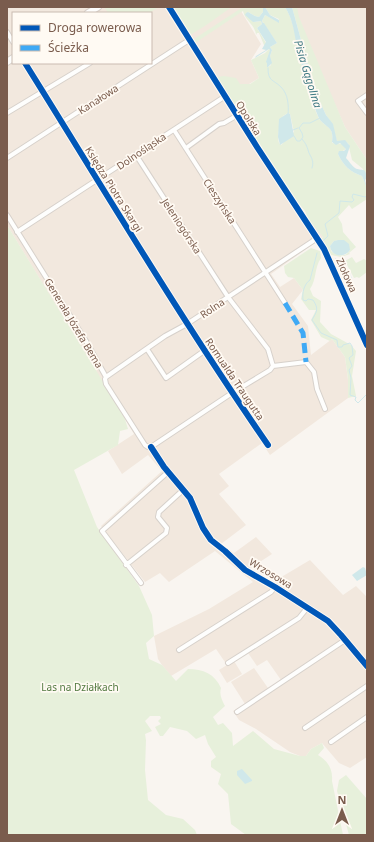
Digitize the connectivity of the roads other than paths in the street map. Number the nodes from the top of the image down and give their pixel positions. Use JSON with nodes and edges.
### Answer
{"nodes":[{"id":1,"x":169,"y":7,"type":"edge"},
{"id":2,"x":189,"y":40,"type":"junction"},
{"id":3,"x":152,"y":62,"type":"edge"},
{"id":4,"x":26,"y":64,"type":"edge"},
{"id":5,"x":88,"y":64,"type":"edge"},
{"id":6,"x":149,"y":64,"type":"edge"},
{"id":7,"x":43,"y":92,"type":"junction"},
{"id":8,"x":367,"y":95,"type":"edge"},
{"id":9,"x":224,"y":97,"type":"junction"},
{"id":10,"x":7,"y":113,"type":"edge"},
{"id":11,"x":367,"y":113,"type":"edge"},
{"id":12,"x":236,"y":116,"type":"junction"},
{"id":13,"x":61,"y":122,"type":"junction"},
{"id":14,"x":174,"y":130,"type":"junction"},
{"id":15,"x":186,"y":148,"type":"junction"},
{"id":16,"x":136,"y":155,"type":"junction"},
{"id":17,"x":7,"y":158,"type":"edge"},
{"id":18,"x":97,"y":180,"type":"junction"},
{"id":19,"x":7,"y":216,"type":"edge"},
{"id":20,"x":17,"y":232,"type":"junction"},
{"id":21,"x":318,"y":239,"type":"junction"},
{"id":22,"x":266,"y":272,"type":"junction"},
{"id":23,"x":228,"y":297,"type":"junction"},
{"id":24,"x":285,"y":302,"type":"dead end"},
{"id":25,"x":188,"y":324,"type":"junction"},
{"id":26,"x":367,"y":345,"type":"edge"},
{"id":27,"x":147,"y":350,"type":"junction"},
{"id":28,"x":204,"y":351,"type":"junction"},
{"id":29,"x":273,"y":366,"type":"junction"},
{"id":30,"x":106,"y":377,"type":"junction"},
{"id":31,"x":232,"y":393,"type":"junction"},
{"id":32,"x":324,"y":409,"type":"dead end"},
{"id":33,"x":268,"y":445,"type":"dead end"},
{"id":34,"x":151,"y":447,"type":"junction"},
{"id":35,"x":168,"y":472,"type":"junction"},
{"id":36,"x":183,"y":490,"type":"junction"},
{"id":37,"x":126,"y":565,"type":"junction"},
{"id":38,"x":140,"y":583,"type":"dead end"},
{"id":39,"x":274,"y":587,"type":"junction"},
{"id":40,"x":307,"y":608,"type":"junction"},
{"id":41,"x":345,"y":640,"type":"junction"},
{"id":42,"x":179,"y":650,"type":"dead end"},
{"id":43,"x":228,"y":663,"type":"dead end"},
{"id":44,"x":367,"y":666,"type":"edge"},
{"id":45,"x":367,"y":686,"type":"edge"},
{"id":46,"x":237,"y":712,"type":"dead end"},
{"id":47,"x":367,"y":717,"type":"edge"},
{"id":48,"x":305,"y":728,"type":"dead end"},
{"id":49,"x":331,"y":742,"type":"dead end"}],
"edges":[{"from":1,"to":2,"type":"street","name":"Opolska"},
{"from":2,"to":3,"type":"street","name":"Kanałowa"},
{"from":2,"to":9,"type":"street","name":"Opolska"},
{"from":4,"to":7,"type":"street","name":"Księdza Piotra Skargi"},
{"from":5,"to":7,"type":"street"},
{"from":6,"to":13,"type":"street","name":"Kanałowa"},
{"from":7,"to":10,"type":"street"},
{"from":7,"to":13,"type":"street","name":"Księdza Piotra Skargi"},
{"from":8,"to":11,"type":"street"},
{"from":9,"to":12,"type":"street","name":"Opolska"},
{"from":9,"to":14,"type":"street","name":"Dolnośląska"},
{"from":12,"to":15,"type":"street"},
{"from":12,"to":21,"type":"street","name":"Opolska"},
{"from":13,"to":17,"type":"street","name":"Kanałowa"},
{"from":13,"to":18,"type":"street","name":"Księdza Piotra Skargi"},
{"from":14,"to":15,"type":"street","name":"Cieszyńska"},
{"from":14,"to":16,"type":"street","name":"Dolnośląska"},
{"from":15,"to":22,"type":"street","name":"Cieszyńska"},
{"from":16,"to":18,"type":"street","name":"Dolnośląska"},
{"from":16,"to":23,"type":"street","name":"Jeleniogórska"},
{"from":18,"to":20,"type":"street","name":"Dolnośląska"},
{"from":18,"to":25,"type":"street","name":"Księdza Piotra Skargi"},
{"from":19,"to":20,"type":"street","name":"Generała Józefa Bema"},
{"from":20,"to":30,"type":"street","name":"Generała Józefa Bema"},
{"from":21,"to":22,"type":"street","name":"Rolna"},
{"from":21,"to":26,"type":"street","name":"Ziołowa"},
{"from":22,"to":23,"type":"street","name":"Rolna"},
{"from":22,"to":24,"type":"street","name":"Cieszyńska"},
{"from":23,"to":25,"type":"street","name":"Rolna"},
{"from":23,"to":29,"type":"street","name":"Jeleniogórska"},
{"from":25,"to":27,"type":"street","name":"Rolna"},
{"from":25,"to":28,"type":"street","name":"Romualda Traugutta"},
{"from":27,"to":28,"type":"street"},
{"from":27,"to":30,"type":"street","name":"Rolna"},
{"from":28,"to":31,"type":"street","name":"Romualda Traugutta"},
{"from":29,"to":31,"type":"street"},
{"from":29,"to":32,"type":"street"},
{"from":30,"to":34,"type":"street","name":"Generała Józefa Bema"},
{"from":31,"to":33,"type":"street","name":"Romualda Traugutta"},
{"from":31,"to":34,"type":"street"},
{"from":34,"to":35,"type":"street","name":"Wrzosowa"},
{"from":35,"to":36,"type":"street","name":"Wrzosowa"},
{"from":35,"to":37,"type":"street"},
{"from":36,"to":37,"type":"street"},
{"from":36,"to":39,"type":"street","name":"Wrzosowa"},
{"from":37,"to":38,"type":"street"},
{"from":39,"to":40,"type":"street","name":"Wrzosowa"},
{"from":39,"to":42,"type":"street"},
{"from":40,"to":41,"type":"street","name":"Wrzosowa"},
{"from":40,"to":43,"type":"street"},
{"from":41,"to":44,"type":"street","name":"Wrzosowa"},
{"from":41,"to":46,"type":"street"},
{"from":45,"to":48,"type":"street"},
{"from":47,"to":49,"type":"street"}]}
